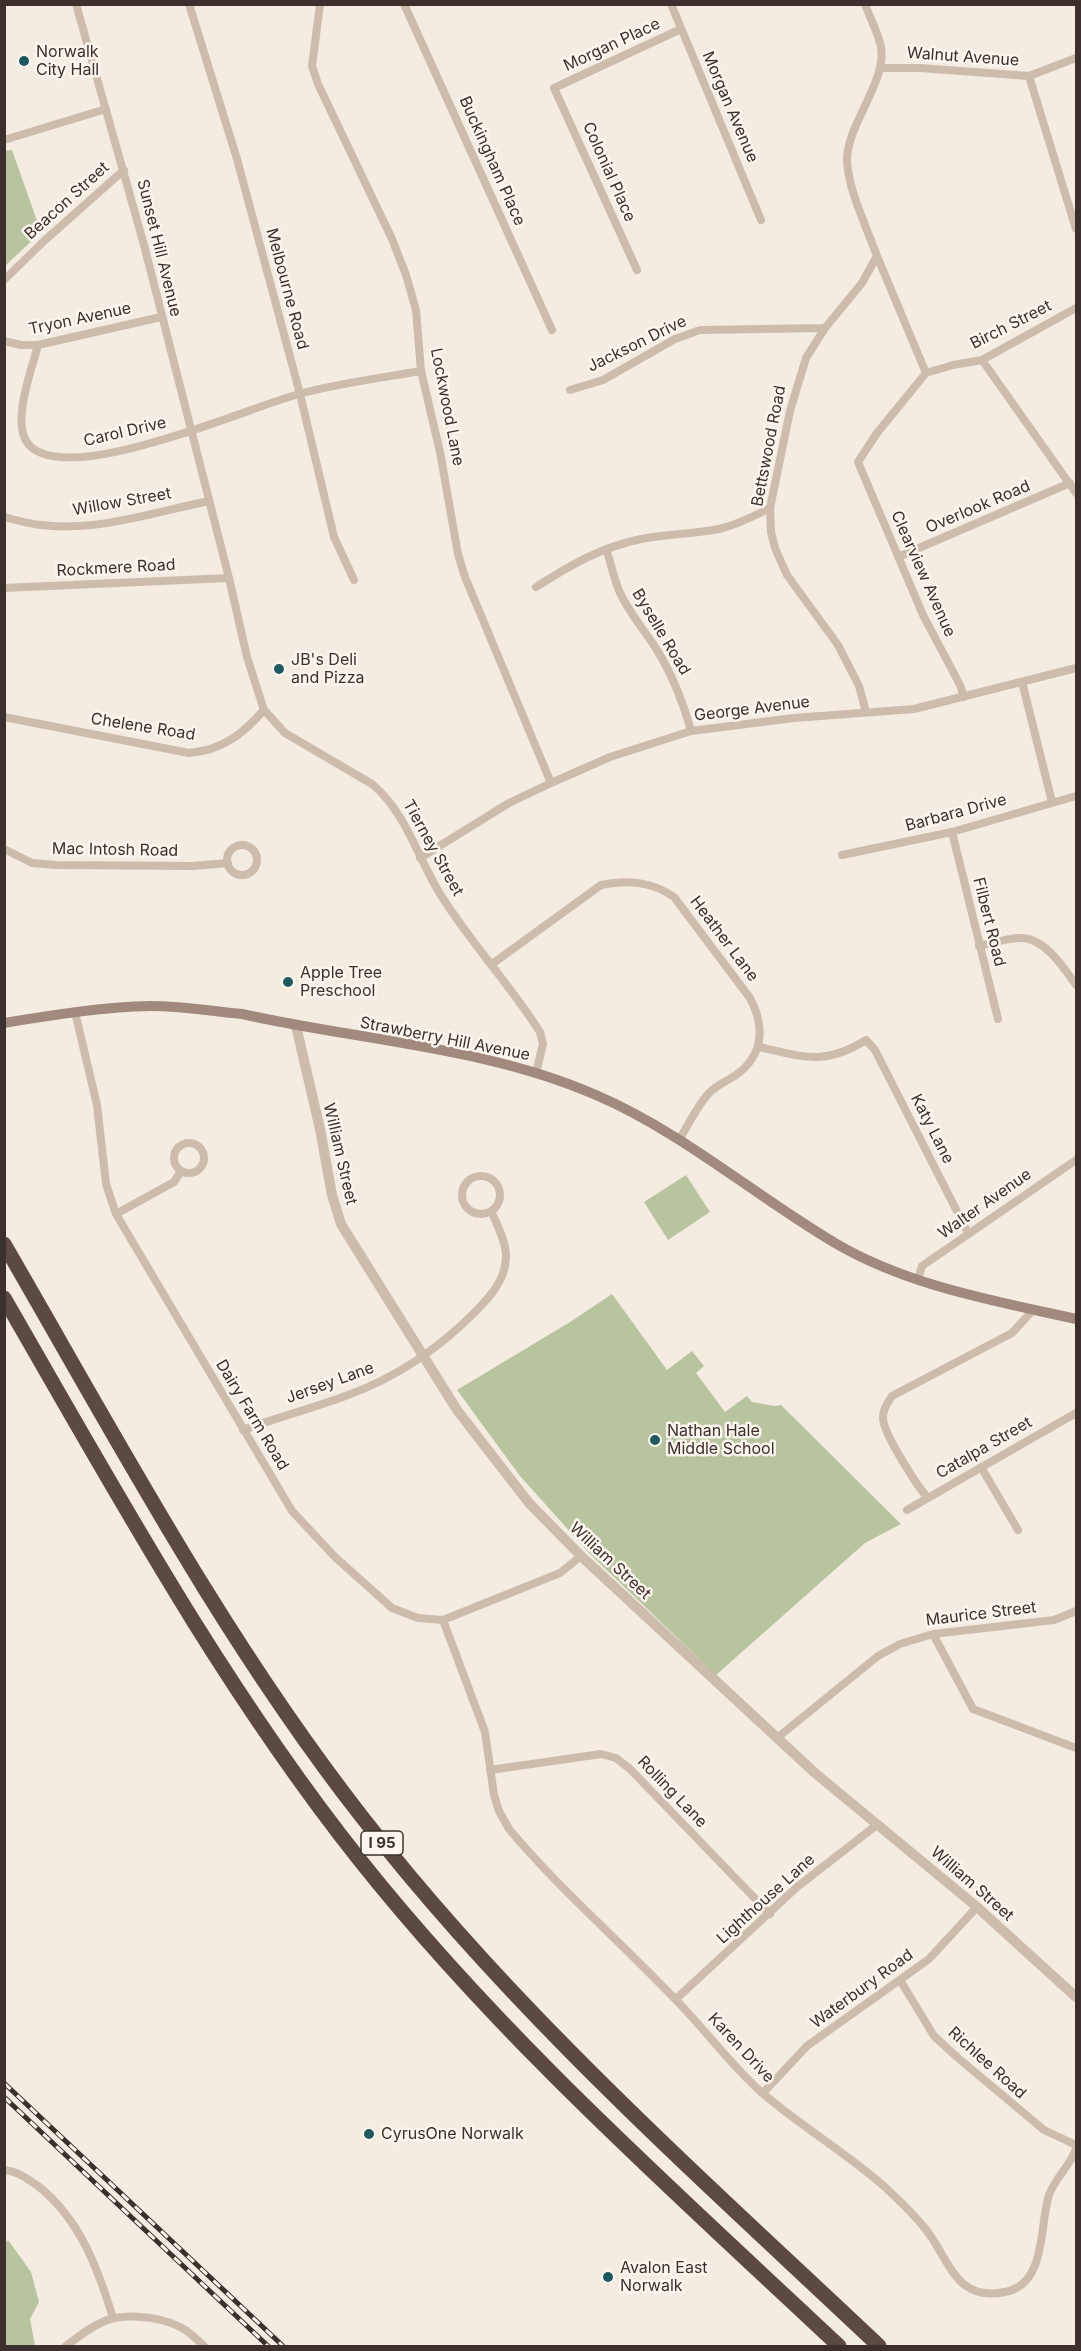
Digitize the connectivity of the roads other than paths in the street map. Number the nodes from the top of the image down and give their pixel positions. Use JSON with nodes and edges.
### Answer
{"nodes":[{"id":1,"x":76,"y":4,"type":"edge"},
{"id":2,"x":189,"y":4,"type":"edge"},
{"id":3,"x":320,"y":4,"type":"edge"},
{"id":4,"x":404,"y":4,"type":"edge"},
{"id":5,"x":671,"y":4,"type":"edge"},
{"id":6,"x":865,"y":4,"type":"edge"},
{"id":7,"x":681,"y":29,"type":"junction"},
{"id":8,"x":1077,"y":58,"type":"edge"},
{"id":9,"x":880,"y":68,"type":"junction"},
{"id":10,"x":1029,"y":76,"type":"junction"},
{"id":11,"x":554,"y":88,"type":"joint"},
{"id":12,"x":106,"y":109,"type":"junction"},
{"id":13,"x":4,"y":140,"type":"edge"},
{"id":14,"x":124,"y":170,"type":"junction"},
{"id":15,"x":761,"y":220,"type":"dead end"},
{"id":16,"x":1077,"y":229,"type":"edge"},
{"id":17,"x":877,"y":256,"type":"junction"},
{"id":18,"x":637,"y":270,"type":"dead end"},
{"id":19,"x":4,"y":280,"type":"edge"},
{"id":20,"x":1077,"y":308,"type":"edge"},
{"id":21,"x":161,"y":317,"type":"junction"},
{"id":22,"x":825,"y":328,"type":"junction"},
{"id":23,"x":552,"y":330,"type":"dead end"},
{"id":24,"x":4,"y":341,"type":"edge"},
{"id":25,"x":38,"y":345,"type":"junction"},
{"id":26,"x":982,"y":360,"type":"junction"},
{"id":27,"x":421,"y":371,"type":"junction"},
{"id":28,"x":926,"y":373,"type":"junction"},
{"id":29,"x":570,"y":390,"type":"dead end"},
{"id":30,"x":300,"y":394,"type":"junction"},
{"id":31,"x":192,"y":431,"type":"junction"},
{"id":32,"x":1070,"y":483,"type":"junction"},
{"id":33,"x":1077,"y":493,"type":"edge"},
{"id":34,"x":209,"y":501,"type":"junction"},
{"id":35,"x":770,"y":508,"type":"junction"},
{"id":36,"x":4,"y":517,"type":"edge"},
{"id":37,"x":606,"y":549,"type":"junction"},
{"id":38,"x":898,"y":557,"type":"junction"},
{"id":39,"x":229,"y":578,"type":"junction"},
{"id":40,"x":354,"y":580,"type":"dead end"},
{"id":41,"x":536,"y":587,"type":"dead end"},
{"id":42,"x":4,"y":588,"type":"edge"},
{"id":43,"x":1077,"y":668,"type":"edge"},
{"id":44,"x":1022,"y":682,"type":"junction"},
{"id":45,"x":964,"y":697,"type":"junction"},
{"id":46,"x":264,"y":710,"type":"junction"},
{"id":47,"x":866,"y":712,"type":"junction"},
{"id":48,"x":4,"y":717,"type":"edge"},
{"id":49,"x":691,"y":731,"type":"junction"},
{"id":50,"x":551,"y":783,"type":"junction"},
{"id":51,"x":1077,"y":796,"type":"edge"},
{"id":52,"x":1052,"y":802,"type":"junction"},
{"id":53,"x":952,"y":832,"type":"junction"},
{"id":54,"x":4,"y":849,"type":"edge"},
{"id":55,"x":842,"y":855,"type":"dead end"},
{"id":56,"x":420,"y":858,"type":"junction"},
{"id":57,"x":228,"y":863,"type":"dead end"},
{"id":58,"x":979,"y":946,"type":"junction"},
{"id":59,"x":492,"y":964,"type":"junction"},
{"id":60,"x":1077,"y":985,"type":"edge"},
{"id":61,"x":75,"y":1012,"type":"junction"},
{"id":62,"x":998,"y":1019,"type":"dead end"},
{"id":63,"x":4,"y":1023,"type":"edge"},
{"id":64,"x":296,"y":1026,"type":"junction"},
{"id":65,"x":759,"y":1047,"type":"junction"},
{"id":66,"x":536,"y":1073,"type":"junction"},
{"id":67,"x":679,"y":1140,"type":"junction"},
{"id":68,"x":1077,"y":1160,"type":"edge"},
{"id":69,"x":181,"y":1171,"type":"dead end"},
{"id":70,"x":490,"y":1211,"type":"junction"},
{"id":71,"x":116,"y":1214,"type":"junction"},
{"id":72,"x":968,"y":1233,"type":"junction"},
{"id":73,"x":4,"y":1244,"type":"edge"},
{"id":74,"x":918,"y":1279,"type":"junction"},
{"id":75,"x":4,"y":1298,"type":"edge"},
{"id":76,"x":1034,"y":1309,"type":"junction"},
{"id":77,"x":1077,"y":1319,"type":"edge"},
{"id":78,"x":422,"y":1355,"type":"junction"},
{"id":79,"x":1076,"y":1415,"type":"edge"},
{"id":80,"x":243,"y":1430,"type":"junction"},
{"id":81,"x":981,"y":1467,"type":"junction"},
{"id":82,"x":928,"y":1498,"type":"junction"},
{"id":83,"x":907,"y":1510,"type":"dead end"},
{"id":84,"x":1018,"y":1530,"type":"dead end"},
{"id":85,"x":580,"y":1556,"type":"junction"},
{"id":86,"x":1077,"y":1611,"type":"edge"},
{"id":87,"x":443,"y":1620,"type":"junction"},
{"id":88,"x":933,"y":1634,"type":"junction"},
{"id":89,"x":777,"y":1738,"type":"junction"},
{"id":90,"x":1077,"y":1748,"type":"edge"},
{"id":91,"x":490,"y":1770,"type":"junction"},
{"id":92,"x":878,"y":1824,"type":"junction"},
{"id":93,"x":977,"y":1907,"type":"junction"},
{"id":94,"x":770,"y":1914,"type":"junction"},
{"id":95,"x":900,"y":1980,"type":"junction"},
{"id":96,"x":1077,"y":1998,"type":"edge"},
{"id":97,"x":676,"y":1999,"type":"junction"},
{"id":98,"x":763,"y":2093,"type":"junction"},
{"id":99,"x":1077,"y":2147,"type":"edge"},
{"id":100,"x":4,"y":2170,"type":"edge"},
{"id":101,"x":113,"y":2318,"type":"junction"},
{"id":102,"x":66,"y":2346,"type":"edge"},
{"id":103,"x":204,"y":2346,"type":"edge"},
{"id":104,"x":839,"y":2346,"type":"edge"},
{"id":105,"x":879,"y":2346,"type":"edge"}],
"edges":[{"from":1,"to":12,"type":"street","name":"Sunset Hill Avenue"},
{"from":2,"to":30,"type":"street","name":"Melbourne Road"},
{"from":3,"to":27,"type":"street","name":"Lockwood Lane"},
{"from":4,"to":23,"type":"street","name":"Buckingham Place"},
{"from":5,"to":7,"type":"street","name":"Morgan Avenue"},
{"from":6,"to":9,"type":"street"},
{"from":7,"to":11,"type":"street","name":"Morgan Place"},
{"from":7,"to":15,"type":"street","name":"Morgan Avenue"},
{"from":8,"to":10,"type":"street"},
{"from":9,"to":10,"type":"street","name":"Walnut Avenue"},
{"from":9,"to":17,"type":"street"},
{"from":10,"to":16,"type":"street","name":"Walnut Avenue"},
{"from":11,"to":18,"type":"street","name":"Colonial Place"},
{"from":12,"to":13,"type":"street"},
{"from":12,"to":14,"type":"street","name":"Sunset Hill Avenue"},
{"from":14,"to":19,"type":"street","name":"Beacon Street"},
{"from":14,"to":21,"type":"street","name":"Sunset Hill Avenue"},
{"from":17,"to":22,"type":"street","name":"Bettswood Road"},
{"from":17,"to":28,"type":"street"},
{"from":20,"to":26,"type":"street","name":"Birch Street"},
{"from":21,"to":25,"type":"street","name":"Tryon Avenue"},
{"from":21,"to":31,"type":"street","name":"Sunset Hill Avenue"},
{"from":22,"to":29,"type":"street","name":"Jackson Drive"},
{"from":22,"to":35,"type":"street","name":"Bettswood Road"},
{"from":24,"to":25,"type":"street","name":"Tryon Avenue"},
{"from":25,"to":31,"type":"street","name":"Carol Drive"},
{"from":26,"to":28,"type":"street","name":"Birch Street"},
{"from":26,"to":32,"type":"street"},
{"from":27,"to":30,"type":"street","name":"Carol Drive"},
{"from":27,"to":50,"type":"street","name":"Lockwood Lane"},
{"from":28,"to":38,"type":"street","name":"Clearview Avenue"},
{"from":30,"to":31,"type":"street","name":"Carol Drive"},
{"from":30,"to":40,"type":"street","name":"Melbourne Road"},
{"from":31,"to":34,"type":"street","name":"Sunset Hill Avenue"},
{"from":32,"to":33,"type":"street"},
{"from":32,"to":38,"type":"street","name":"Overlook Road"},
{"from":34,"to":36,"type":"street","name":"Willow Street"},
{"from":34,"to":39,"type":"street","name":"Tierney Street"},
{"from":35,"to":37,"type":"street"},
{"from":35,"to":47,"type":"street","name":"Bettswood Road"},
{"from":37,"to":41,"type":"street"},
{"from":37,"to":49,"type":"street","name":"Byselle Road"},
{"from":38,"to":45,"type":"street","name":"Clearview Avenue"},
{"from":39,"to":42,"type":"street","name":"Rockmere Road"},
{"from":39,"to":46,"type":"street","name":"Tierney Street"},
{"from":43,"to":44,"type":"street","name":"George Avenue"},
{"from":44,"to":45,"type":"street","name":"George Avenue"},
{"from":44,"to":52,"type":"street"},
{"from":45,"to":47,"type":"street","name":"George Avenue"},
{"from":46,"to":48,"type":"street","name":"Chelene Road"},
{"from":46,"to":56,"type":"street","name":"Tierney Street"},
{"from":47,"to":49,"type":"street","name":"George Avenue"},
{"from":49,"to":50,"type":"street","name":"George Avenue"},
{"from":50,"to":56,"type":"street","name":"George Avenue"},
{"from":51,"to":52,"type":"street","name":"Barbara Drive"},
{"from":52,"to":53,"type":"street","name":"Barbara Drive"},
{"from":53,"to":55,"type":"street","name":"Barbara Drive"},
{"from":53,"to":58,"type":"street","name":"Filbert Road"},
{"from":54,"to":57,"type":"street","name":"Mac Intosh Road"},
{"from":56,"to":59,"type":"street","name":"Tierney Street"},
{"from":58,"to":60,"type":"street"},
{"from":58,"to":62,"type":"street","name":"Filbert Road"},
{"from":59,"to":65,"type":"street","name":"Heather Lane"},
{"from":59,"to":66,"type":"street","name":"Tierney Street"},
{"from":61,"to":63,"type":"main road","name":"Strawberry Hill Avenue"},
{"from":61,"to":64,"type":"main road","name":"Strawberry Hill Avenue"},
{"from":61,"to":71,"type":"street","name":"Dairy Farm Road"},
{"from":64,"to":66,"type":"main road","name":"Strawberry Hill Avenue"},
{"from":64,"to":78,"type":"street","name":"William Street"},
{"from":65,"to":67,"type":"street"},
{"from":65,"to":72,"type":"street","name":"Katy Lane"},
{"from":66,"to":67,"type":"main road","name":"Strawberry Hill Avenue"},
{"from":67,"to":74,"type":"main road","name":"Strawberry Hill Avenue"},
{"from":68,"to":72,"type":"street","name":"Walter Avenue"},
{"from":69,"to":71,"type":"street"},
{"from":70,"to":70,"type":"street"},
{"from":70,"to":78,"type":"street","name":"Jersey Lane"},
{"from":71,"to":80,"type":"street","name":"Dairy Farm Road"},
{"from":72,"to":74,"type":"street","name":"Walter Avenue"},
{"from":73,"to":105,"type":"highway","number":"I 95"},
{"from":74,"to":76,"type":"main road","name":"Strawberry Hill Avenue"},
{"from":75,"to":104,"type":"highway","number":"I 95"},
{"from":76,"to":77,"type":"main road","name":"Strawberry Hill Avenue"},
{"from":76,"to":82,"type":"street"},
{"from":78,"to":80,"type":"street","name":"Jersey Lane"},
{"from":78,"to":85,"type":"street","name":"William Street"},
{"from":79,"to":81,"type":"street","name":"Catalpa Street"},
{"from":80,"to":87,"type":"street","name":"Dairy Farm Road"},
{"from":81,"to":82,"type":"street","name":"Catalpa Street"},
{"from":81,"to":84,"type":"street"},
{"from":82,"to":83,"type":"street","name":"Catalpa Street"},
{"from":85,"to":87,"type":"street","name":"Dairy Farm Road"},
{"from":85,"to":89,"type":"street","name":"William Street"},
{"from":86,"to":88,"type":"street","name":"Maurice Street"},
{"from":87,"to":91,"type":"street","name":"Karen Drive"},
{"from":88,"to":89,"type":"street","name":"Maurice Street"},
{"from":88,"to":90,"type":"street"},
{"from":89,"to":92,"type":"street","name":"William Street"},
{"from":91,"to":94,"type":"street","name":"Rolling Lane"},
{"from":91,"to":97,"type":"street","name":"Karen Drive"},
{"from":92,"to":93,"type":"street","name":"William Street"},
{"from":92,"to":94,"type":"street","name":"Lighthouse Lane"},
{"from":93,"to":95,"type":"street","name":"Waterbury Road"},
{"from":93,"to":96,"type":"street","name":"William Street"},
{"from":94,"to":97,"type":"street","name":"Lighthouse Lane"},
{"from":95,"to":98,"type":"street","name":"Waterbury Road"},
{"from":95,"to":99,"type":"street","name":"Richlee Road"},
{"from":97,"to":98,"type":"street","name":"Karen Drive"},
{"from":98,"to":99,"type":"street","name":"Karen Drive"},
{"from":100,"to":101,"type":"street"},
{"from":101,"to":102,"type":"street"},
{"from":101,"to":103,"type":"street"}]}
